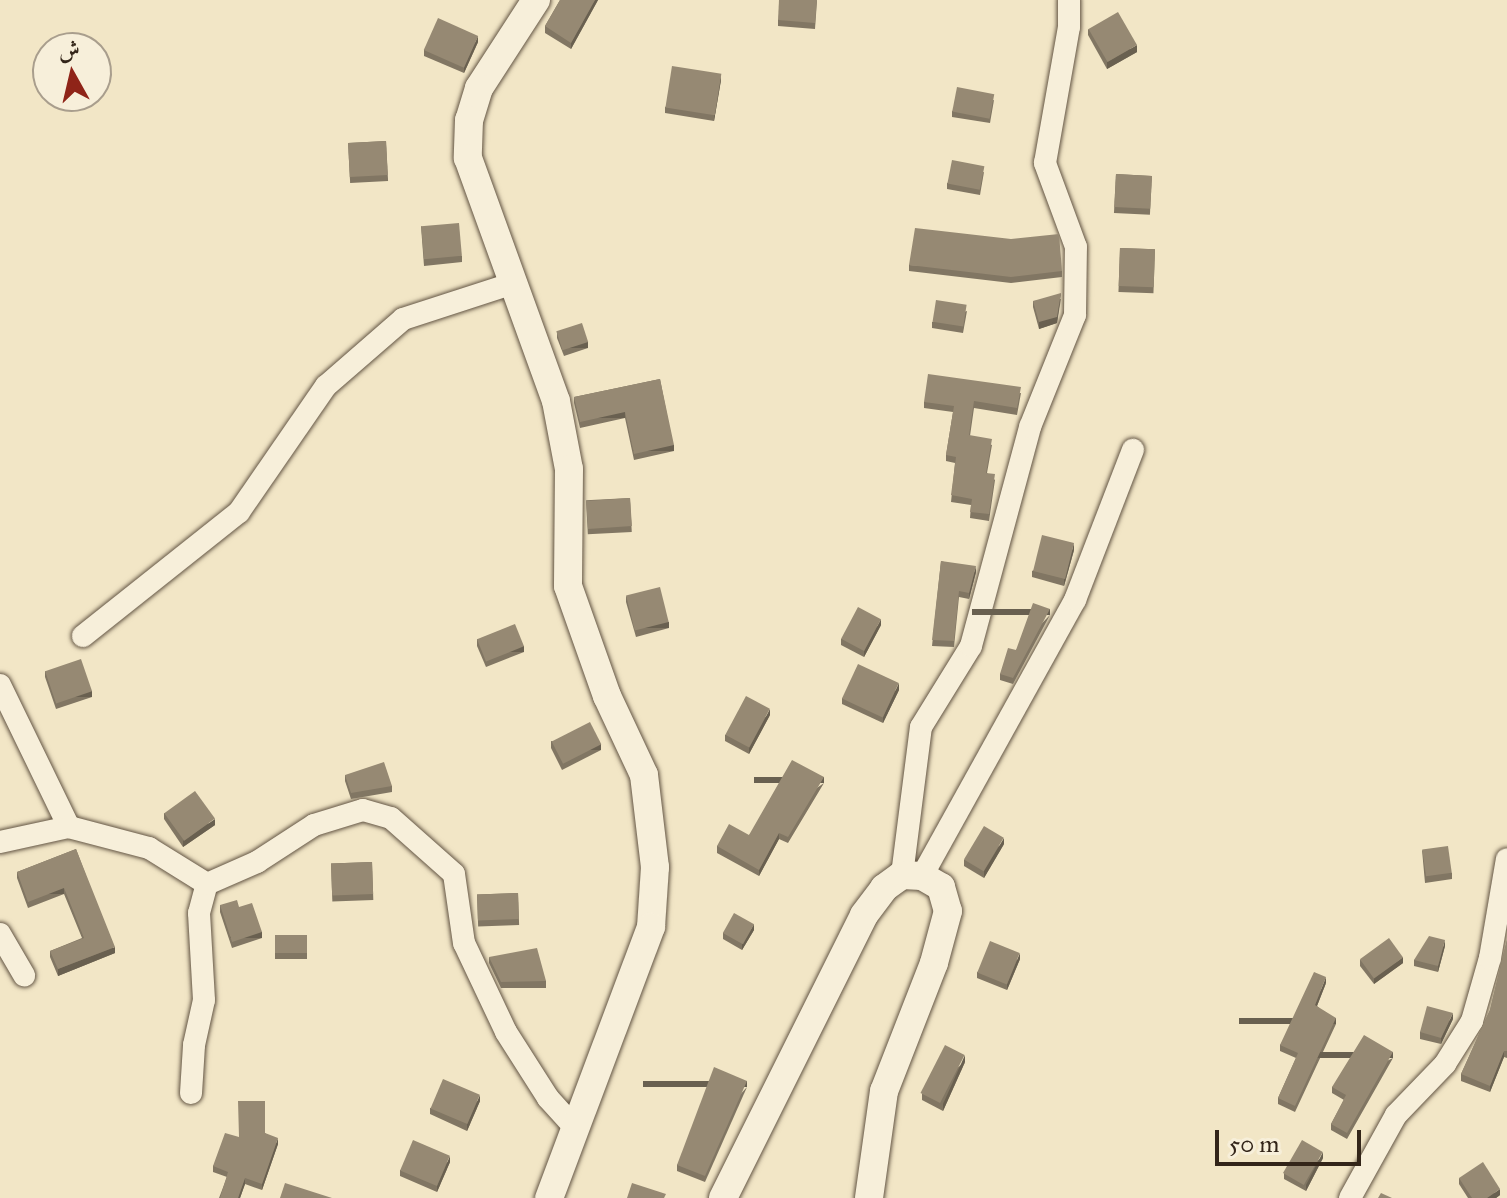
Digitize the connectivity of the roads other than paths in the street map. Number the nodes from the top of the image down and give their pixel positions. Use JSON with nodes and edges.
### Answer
{"nodes":[{"id":1,"x":536,"y":0,"type":"edge"},
{"id":2,"x":1069,"y":0,"type":"edge"},
{"id":3,"x":514,"y":283,"type":"junction"},
{"id":4,"x":1133,"y":450,"type":"dead end"},
{"id":5,"x":83,"y":636,"type":"dead end"},
{"id":6,"x":0,"y":685,"type":"edge"},
{"id":7,"x":69,"y":827,"type":"junction"},
{"id":8,"x":0,"y":842,"type":"edge"},
{"id":9,"x":1507,"y":859,"type":"edge"},
{"id":10,"x":912,"y":876,"type":"junction"},
{"id":11,"x":207,"y":884,"type":"junction"},
{"id":12,"x":0,"y":934,"type":"edge"},
{"id":13,"x":24,"y":975,"type":"dead end"},
{"id":14,"x":191,"y":1093,"type":"dead end"},
{"id":15,"x":577,"y":1130,"type":"junction"},
{"id":16,"x":549,"y":1198,"type":"edge"},
{"id":17,"x":723,"y":1198,"type":"edge"},
{"id":18,"x":869,"y":1198,"type":"edge"},
{"id":19,"x":1350,"y":1198,"type":"edge"}],
"edges":[{"from":1,"to":3,"type":"street"},
{"from":2,"to":10,"type":"street"},
{"from":3,"to":5,"type":"street"},
{"from":3,"to":15,"type":"street"},
{"from":4,"to":10,"type":"street"},
{"from":6,"to":7,"type":"street"},
{"from":7,"to":8,"type":"street"},
{"from":7,"to":11,"type":"street"},
{"from":9,"to":19,"type":"street"},
{"from":10,"to":17,"type":"street"},
{"from":10,"to":18,"type":"street"},
{"from":11,"to":14,"type":"street"},
{"from":11,"to":15,"type":"street"},
{"from":12,"to":13,"type":"street"},
{"from":15,"to":16,"type":"street"}]}
